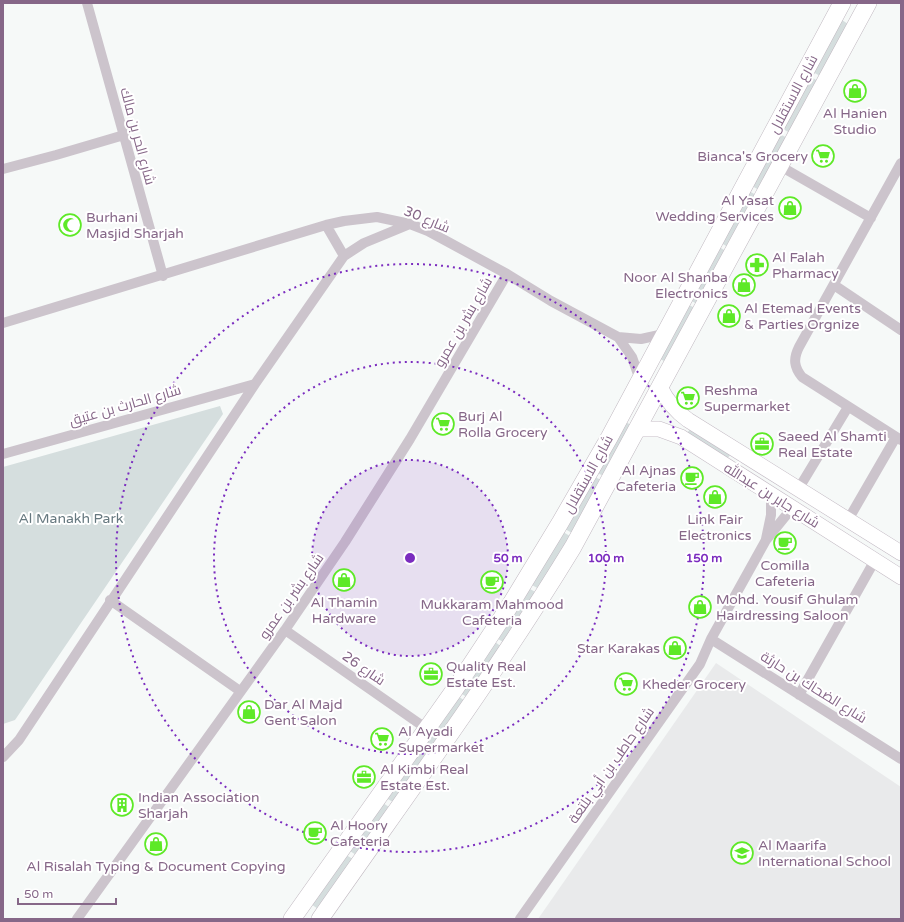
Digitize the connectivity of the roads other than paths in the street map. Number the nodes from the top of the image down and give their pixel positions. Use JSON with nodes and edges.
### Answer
{"nodes":[{"id":1,"x":87,"y":3,"type":"edge"},
{"id":2,"x":842,"y":3,"type":"edge"},
{"id":3,"x":868,"y":3,"type":"edge"},
{"id":4,"x":124,"y":135,"type":"junction"},
{"id":5,"x":901,"y":163,"type":"edge"},
{"id":6,"x":780,"y":166,"type":"junction"},
{"id":7,"x":3,"y":169,"type":"edge"},
{"id":8,"x":871,"y":218,"type":"junction"},
{"id":9,"x":410,"y":224,"type":"junction"},
{"id":10,"x":326,"y":225,"type":"junction"},
{"id":11,"x":344,"y":256,"type":"junction"},
{"id":12,"x":507,"y":274,"type":"junction"},
{"id":13,"x":162,"y":276,"type":"junction"},
{"id":14,"x":834,"y":285,"type":"junction"},
{"id":15,"x":3,"y":323,"type":"edge"},
{"id":16,"x":901,"y":330,"type":"edge"},
{"id":17,"x":664,"y":334,"type":"junction"},
{"id":18,"x":618,"y":337,"type":"junction"},
{"id":19,"x":640,"y":380,"type":"junction"},
{"id":20,"x":255,"y":384,"type":"junction"},
{"id":21,"x":660,"y":386,"type":"junction"},
{"id":22,"x":848,"y":407,"type":"junction"},
{"id":23,"x":637,"y":429,"type":"junction"},
{"id":24,"x":898,"y":439,"type":"edge"},
{"id":25,"x":3,"y":454,"type":"edge"},
{"id":26,"x":748,"y":480,"type":"junction"},
{"id":27,"x":785,"y":480,"type":"junction"},
{"id":28,"x":799,"y":488,"type":"junction"},
{"id":29,"x":770,"y":495,"type":"junction"},
{"id":30,"x":792,"y":508,"type":"junction"},
{"id":31,"x":848,"y":520,"type":"junction"},
{"id":32,"x":766,"y":540,"type":"junction"},
{"id":33,"x":901,"y":553,"type":"edge"},
{"id":34,"x":875,"y":560,"type":"junction"},
{"id":35,"x":901,"y":577,"type":"edge"},
{"id":36,"x":110,"y":600,"type":"junction"},
{"id":37,"x":285,"y":630,"type":"junction"},
{"id":38,"x":711,"y":639,"type":"junction"},
{"id":39,"x":240,"y":691,"type":"junction"},
{"id":40,"x":799,"y":695,"type":"junction"},
{"id":41,"x":426,"y":729,"type":"junction"},
{"id":42,"x":3,"y":757,"type":"edge"},
{"id":43,"x":901,"y":759,"type":"edge"},
{"id":44,"x":77,"y":919,"type":"edge"},
{"id":45,"x":292,"y":919,"type":"edge"},
{"id":46,"x":320,"y":919,"type":"edge"},
{"id":47,"x":520,"y":919,"type":"edge"}],
"edges":[{"from":1,"to":4,"type":"street","name":"شارع الحر بن مالك"},
{"from":2,"to":17,"type":"main road","name":"شارع الاستقلال"},
{"from":3,"to":6,"type":"main road","name":"شارع الاستقلال"},
{"from":4,"to":7,"type":"street"},
{"from":4,"to":13,"type":"street","name":"شارع الحر بن مالك"},
{"from":5,"to":8,"type":"street"},
{"from":6,"to":8,"type":"street"},
{"from":6,"to":21,"type":"main road","name":"شارع الاستقلال"},
{"from":8,"to":14,"type":"street"},
{"from":9,"to":10,"type":"street","name":"شارع 30"},
{"from":9,"to":11,"type":"street"},
{"from":9,"to":12,"type":"street","name":"شارع 30"},
{"from":10,"to":11,"type":"street"},
{"from":10,"to":13,"type":"street","name":"شارع 30"},
{"from":11,"to":20,"type":"street"},
{"from":12,"to":18,"type":"street","name":"شارع 30"},
{"from":12,"to":37,"type":"street","name":"شارع بشر بن عمرو"},
{"from":13,"to":15,"type":"street","name":"شارع 30"},
{"from":14,"to":16,"type":"street"},
{"from":14,"to":22,"type":"street"},
{"from":17,"to":18,"type":"street","name":"شارع 30"},
{"from":17,"to":19,"type":"main road","name":"شارع الاستقلال"},
{"from":18,"to":19,"type":"street","name":"شارع 30"},
{"from":19,"to":41,"type":"main road","name":"شارع الاستقلال"},
{"from":20,"to":25,"type":"street","name":"شارع الحارث بن عتيق"},
{"from":20,"to":36,"type":"street"},
{"from":21,"to":23,"type":"main road","name":"شارع الاستقلال"},
{"from":21,"to":27,"type":"street","name":"شارع جابر بن عبدالله"},
{"from":22,"to":24,"type":"street"},
{"from":22,"to":28,"type":"street"},
{"from":23,"to":26,"type":"street","name":"شارع جابر بن عبدالله"},
{"from":23,"to":46,"type":"main road","name":"شارع الاستقلال"},
{"from":24,"to":31,"type":"street"},
{"from":26,"to":27,"type":"street"},
{"from":26,"to":29,"type":"street","name":"شارع جابر بن عبدالله"},
{"from":27,"to":28,"type":"street","name":"شارع جابر بن عبدالله"},
{"from":28,"to":31,"type":"street","name":"شارع جابر بن عبدالله"},
{"from":29,"to":30,"type":"street","name":"شارع جابر بن عبدالله"},
{"from":29,"to":32,"type":"street","name":"شارع حاطب بن أبي بلتعة"},
{"from":30,"to":32,"type":"street","name":"شارع حاطب بن أبي بلتعة"},
{"from":30,"to":34,"type":"street","name":"شارع جابر بن عبدالله"},
{"from":31,"to":33,"type":"street","name":"شارع جابر بن عبدالله"},
{"from":32,"to":38,"type":"street","name":"شارع حاطب بن أبي بلتعة"},
{"from":34,"to":35,"type":"street","name":"شارع جابر بن عبدالله"},
{"from":34,"to":40,"type":"street"},
{"from":36,"to":39,"type":"street"},
{"from":36,"to":42,"type":"street"},
{"from":37,"to":39,"type":"street","name":"شارع بشر بن عمرو"},
{"from":37,"to":41,"type":"street","name":"شارع 26"},
{"from":38,"to":40,"type":"street","name":"شارع الضحاك بن حارثة"},
{"from":38,"to":47,"type":"street","name":"شارع حاطب بن أبي بلتعة"},
{"from":39,"to":44,"type":"street","name":"شارع بشر بن عمرو"},
{"from":40,"to":43,"type":"street","name":"شارع الضحاك بن حارثة"},
{"from":41,"to":45,"type":"main road","name":"شارع الاستقلال"}]}
